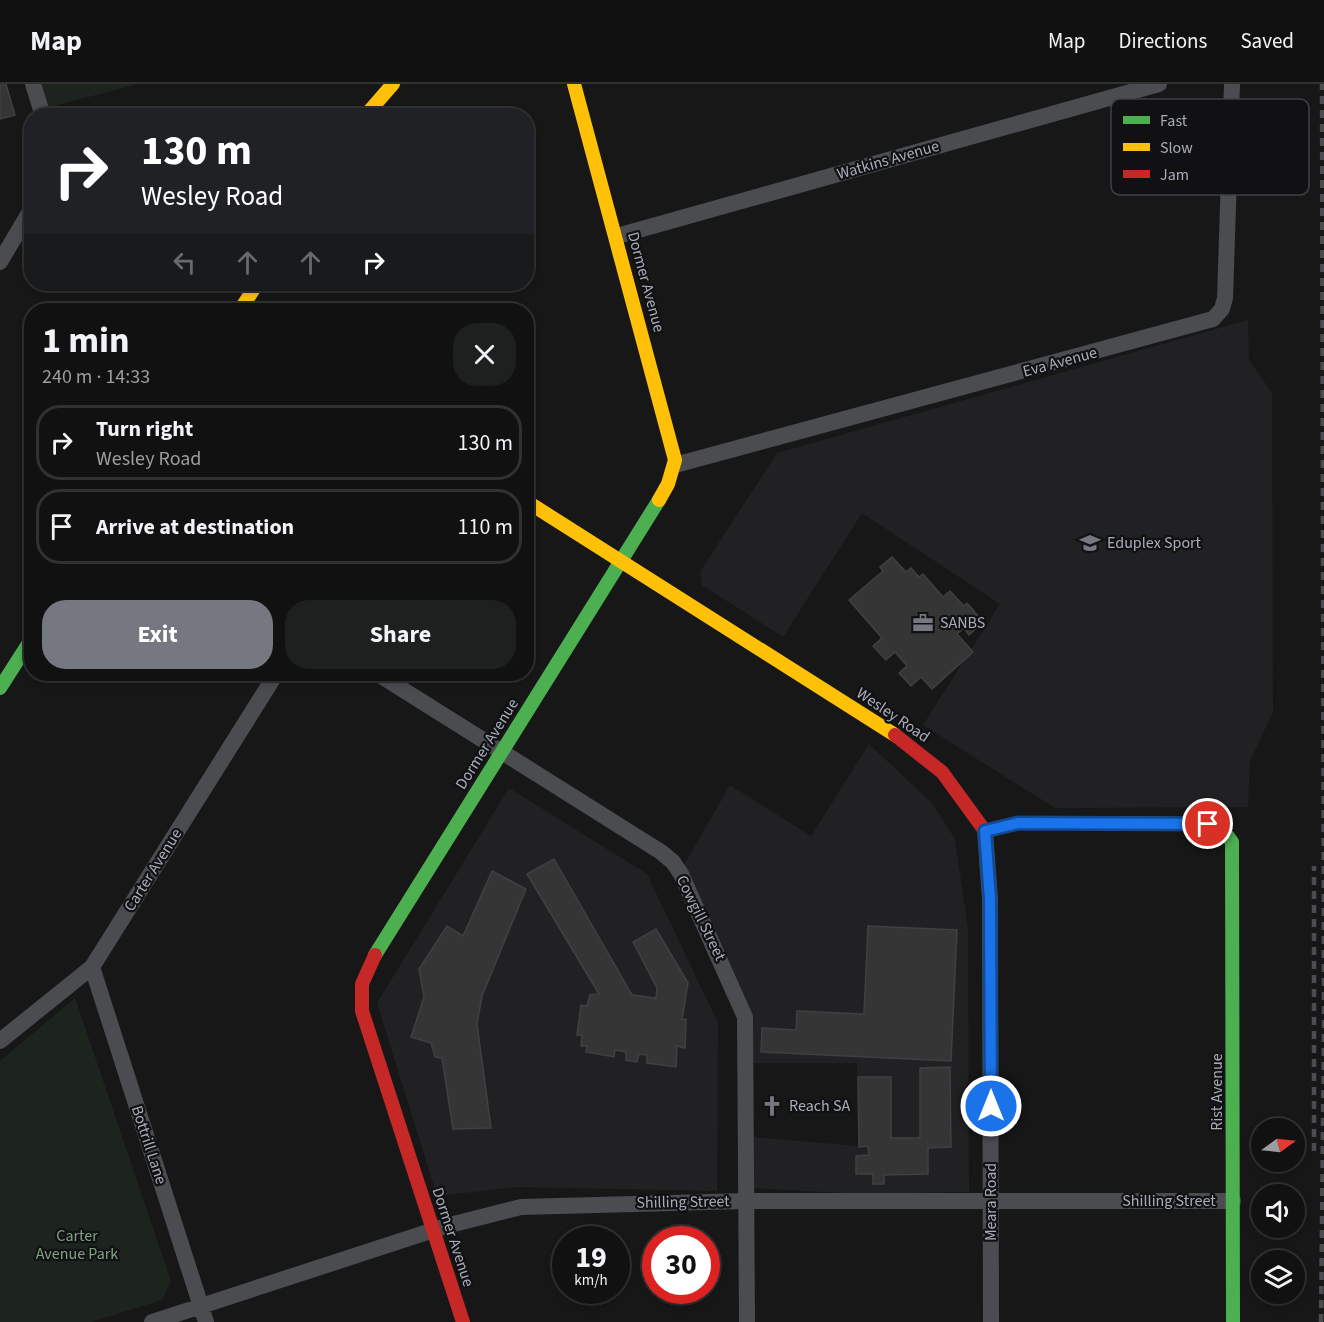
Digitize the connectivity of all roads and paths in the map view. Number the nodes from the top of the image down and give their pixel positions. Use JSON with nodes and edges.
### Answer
{"nodes":[{"id":1,"x":33,"y":84,"type":"edge"},
{"id":2,"x":393,"y":84,"type":"edge"},
{"id":3,"x":574,"y":84,"type":"edge"},
{"id":4,"x":1160,"y":84,"type":"edge"},
{"id":5,"x":1232,"y":84,"type":"edge"},
{"id":6,"x":1232,"y":99,"type":"edge"},
{"id":7,"x":40,"y":108,"type":"edge"},
{"id":8,"x":372,"y":108,"type":"edge"},
{"id":9,"x":1228,"y":195,"type":"edge"},
{"id":10,"x":24,"y":222,"type":"edge"},
{"id":11,"x":616,"y":236,"type":"junction"},
{"id":12,"x":0,"y":262,"type":"edge"},
{"id":13,"x":675,"y":465,"type":"junction"},
{"id":14,"x":534,"y":506,"type":"edge"},
{"id":15,"x":622,"y":562,"type":"junction"},
{"id":16,"x":24,"y":650,"type":"edge"},
{"id":17,"x":272,"y":681,"type":"edge"},
{"id":18,"x":389,"y":681,"type":"edge"},
{"id":19,"x":0,"y":688,"type":"edge"},
{"id":20,"x":501,"y":753,"type":"junction"},
{"id":21,"x":985,"y":831,"type":"junction"},
{"id":22,"x":92,"y":967,"type":"junction"},
{"id":23,"x":0,"y":1041,"type":"edge"},
{"id":24,"x":991,"y":1200,"type":"junction"},
{"id":25,"x":747,"y":1201,"type":"junction"},
{"id":26,"x":1233,"y":1201,"type":"junction"},
{"id":27,"x":434,"y":1230,"type":"junction"},
{"id":28,"x":203,"y":1314,"type":"edge"},
{"id":29,"x":152,"y":1322,"type":"edge"},
{"id":30,"x":463,"y":1322,"type":"edge"},
{"id":31,"x":747,"y":1322,"type":"edge"},
{"id":32,"x":991,"y":1322,"type":"edge"},
{"id":33,"x":1233,"y":1322,"type":"edge"}],
"edges":[{"from":1,"to":7,"type":"street"},
{"from":2,"to":8,"type":"street"},
{"from":3,"to":11,"type":"street","name":"Dormer Avenue"},
{"from":4,"to":11,"type":"street","name":"Watkins Avenue"},
{"from":5,"to":6,"type":"street","name":"Eva Avenue"},
{"from":9,"to":13,"type":"street","name":"Eva Avenue"},
{"from":10,"to":12,"type":"street"},
{"from":11,"to":13,"type":"street","name":"Dormer Avenue"},
{"from":13,"to":15,"type":"street","name":"Dormer Avenue"},
{"from":14,"to":15,"type":"street","name":"Wesley Road"},
{"from":15,"to":20,"type":"street","name":"Dormer Avenue"},
{"from":15,"to":21,"type":"street","name":"Wesley Road"},
{"from":16,"to":19,"type":"street"},
{"from":17,"to":22,"type":"street","name":"Carter Avenue"},
{"from":18,"to":20,"type":"street","name":"Cowgill Street"},
{"from":20,"to":25,"type":"street","name":"Cowgill Street"},
{"from":20,"to":27,"type":"street","name":"Dormer Avenue"},
{"from":21,"to":24,"type":"street","name":"Meara Road"},
{"from":21,"to":26,"type":"street","name":"Rist Avenue"},
{"from":22,"to":23,"type":"street","name":"Carter Avenue"},
{"from":22,"to":28,"type":"street","name":"Bottrill Lane"},
{"from":24,"to":25,"type":"street","name":"Shilling Street"},
{"from":24,"to":26,"type":"street","name":"Shilling Street"},
{"from":24,"to":32,"type":"street","name":"Meara Road"},
{"from":25,"to":27,"type":"street","name":"Shilling Street"},
{"from":25,"to":31,"type":"street","name":"Cowgill Street"},
{"from":26,"to":33,"type":"street","name":"Rist Avenue"},
{"from":27,"to":28,"type":"street","name":"Shilling Street"},
{"from":27,"to":30,"type":"street","name":"Dormer Avenue"},
{"from":28,"to":29,"type":"street","name":"Shilling Street"}]}
